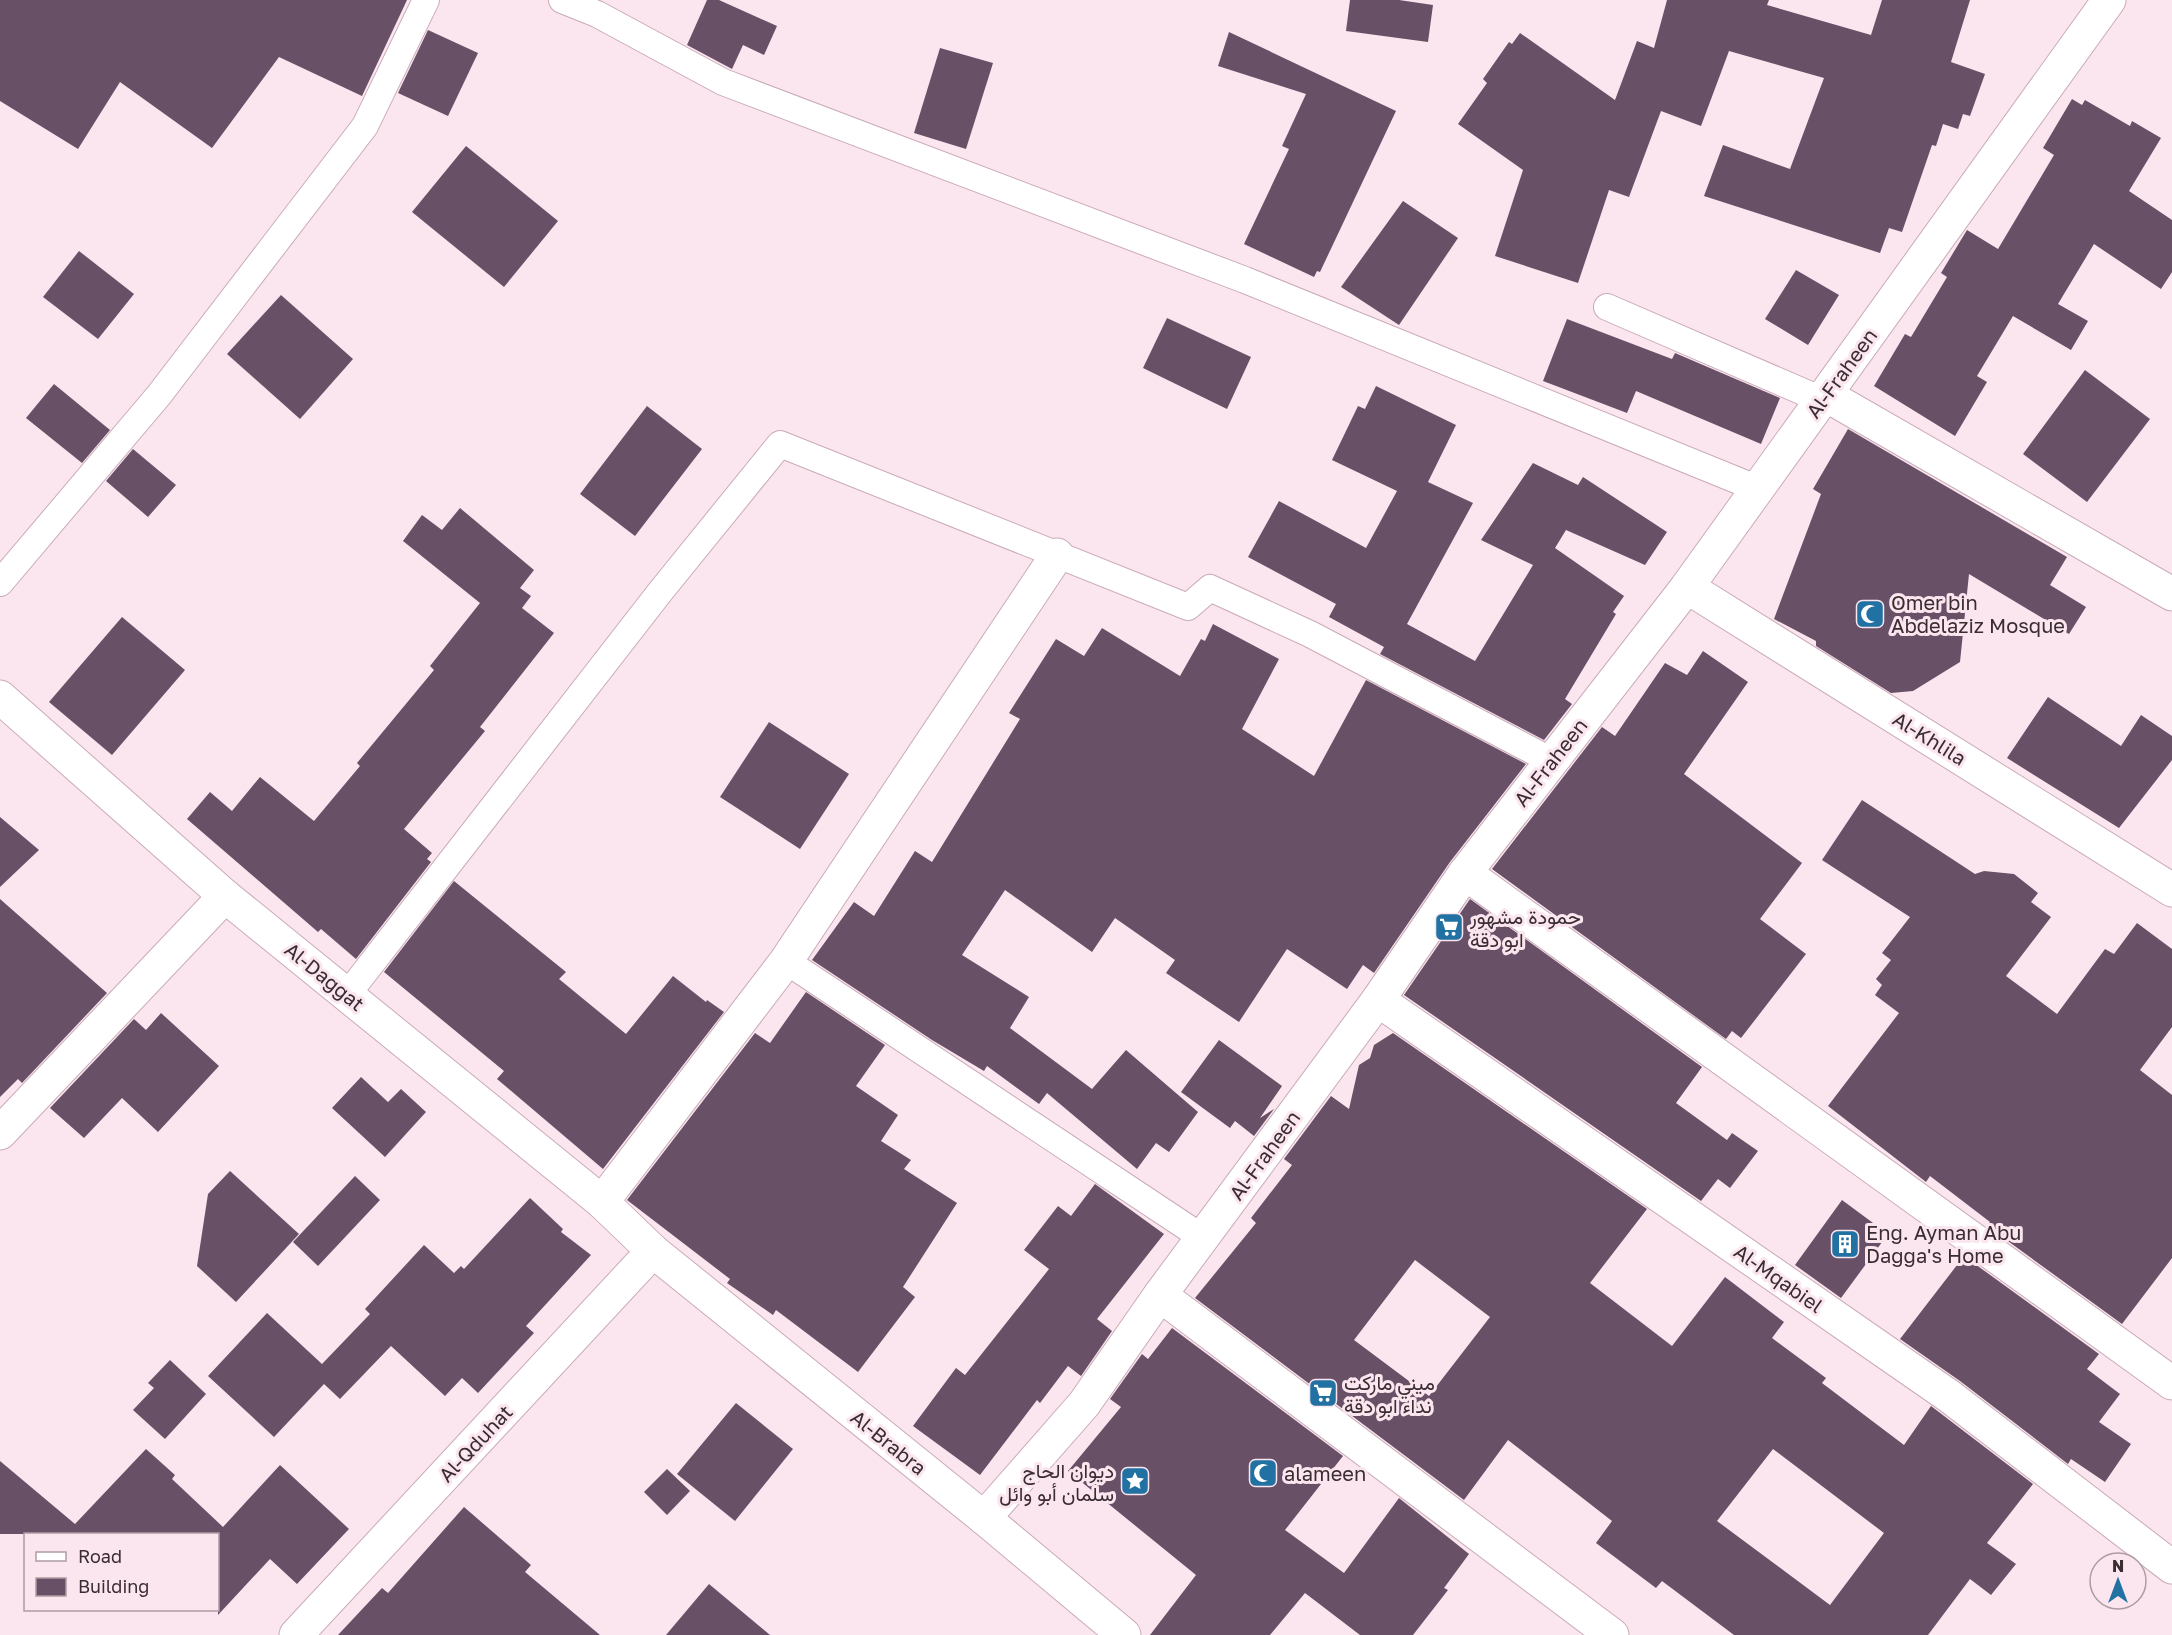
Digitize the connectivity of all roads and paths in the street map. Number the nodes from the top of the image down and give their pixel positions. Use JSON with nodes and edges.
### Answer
{"nodes":[{"id":1,"x":426,"y":0,"type":"edge"},
{"id":2,"x":562,"y":0,"type":"edge"},
{"id":3,"x":2109,"y":0,"type":"edge"},
{"id":4,"x":1607,"y":307,"type":"dead end"},
{"id":5,"x":1824,"y":397,"type":"junction"},
{"id":6,"x":1756,"y":488,"type":"junction"},
{"id":7,"x":1058,"y":555,"type":"junction"},
{"id":8,"x":0,"y":583,"type":"edge"},
{"id":9,"x":1687,"y":586,"type":"junction"},
{"id":10,"x":2172,"y":594,"type":"edge"},
{"id":11,"x":0,"y":697,"type":"edge"},
{"id":12,"x":1550,"y":760,"type":"junction"},
{"id":13,"x":1465,"y":873,"type":"junction"},
{"id":14,"x":2172,"y":890,"type":"edge"},
{"id":15,"x":225,"y":896,"type":"junction"},
{"id":16,"x":786,"y":961,"type":"junction"},
{"id":17,"x":347,"y":995,"type":"junction"},
{"id":18,"x":1378,"y":1000,"type":"junction"},
{"id":19,"x":0,"y":1133,"type":"edge"},
{"id":20,"x":603,"y":1203,"type":"junction"},
{"id":21,"x":1203,"y":1238,"type":"junction"},
{"id":22,"x":653,"y":1251,"type":"junction"},
{"id":23,"x":1160,"y":1295,"type":"junction"},
{"id":24,"x":2172,"y":1383,"type":"edge"},
{"id":25,"x":984,"y":1518,"type":"junction"},
{"id":26,"x":2172,"y":1567,"type":"edge"},
{"id":27,"x":297,"y":1635,"type":"edge"},
{"id":28,"x":1124,"y":1635,"type":"edge"},
{"id":29,"x":1612,"y":1635,"type":"edge"}],
"edges":[{"from":1,"to":8,"type":"lane"},
{"from":2,"to":6,"type":"lane"},
{"from":3,"to":5,"type":"street","name":"Al-Fraheen"},
{"from":4,"to":5,"type":"lane"},
{"from":5,"to":6,"type":"street","name":"Al-Fraheen"},
{"from":5,"to":10,"type":"street"},
{"from":6,"to":9,"type":"street","name":"Al-Fraheen"},
{"from":7,"to":12,"type":"lane"},
{"from":7,"to":16,"type":"street"},
{"from":7,"to":17,"type":"lane"},
{"from":9,"to":12,"type":"street","name":"Al-Fraheen"},
{"from":9,"to":14,"type":"street","name":"Al-Khlila"},
{"from":11,"to":15,"type":"street","name":"Al-Daggat"},
{"from":12,"to":13,"type":"street","name":"Al-Fraheen"},
{"from":13,"to":18,"type":"street","name":"Al-Fraheen"},
{"from":13,"to":24,"type":"street"},
{"from":15,"to":17,"type":"street","name":"Al-Daggat"},
{"from":15,"to":19,"type":"street"},
{"from":16,"to":20,"type":"street"},
{"from":16,"to":21,"type":"lane"},
{"from":17,"to":20,"type":"street","name":"Al-Daggat"},
{"from":18,"to":21,"type":"street","name":"Al-Fraheen"},
{"from":18,"to":26,"type":"street","name":"Al-Mqabiel"},
{"from":20,"to":22,"type":"street","name":"Al-Daggat"},
{"from":21,"to":23,"type":"street","name":"Al-Fraheen"},
{"from":22,"to":25,"type":"street","name":"Al-Brabra"},
{"from":22,"to":27,"type":"street","name":"Al-Qduhat"},
{"from":23,"to":25,"type":"street","name":"Al-Fraheen"},
{"from":23,"to":29,"type":"street"},
{"from":25,"to":28,"type":"street","name":"Al-Brabra"}]}
